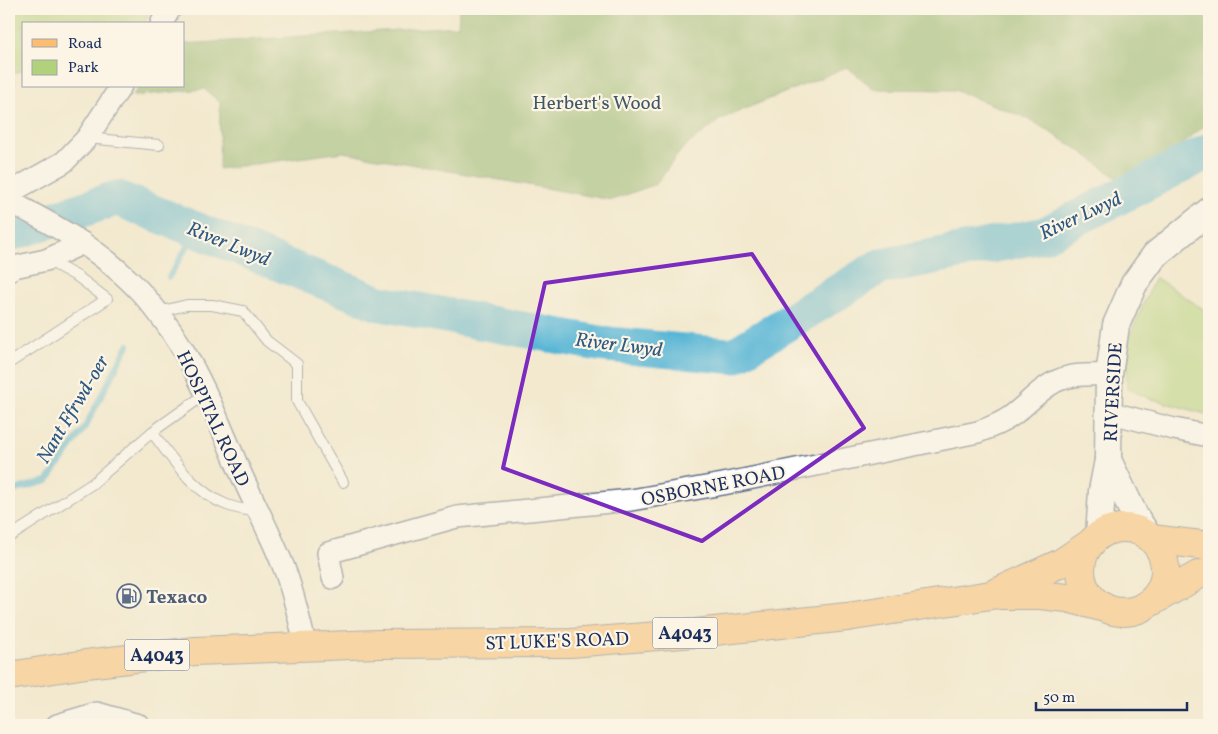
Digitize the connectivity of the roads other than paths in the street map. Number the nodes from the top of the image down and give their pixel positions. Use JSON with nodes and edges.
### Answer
{"nodes":[{"id":1,"x":170,"y":9,"type":"edge"},
{"id":2,"x":162,"y":22,"type":"edge"},
{"id":3,"x":120,"y":88,"type":"edge"},
{"id":4,"x":87,"y":138,"type":"junction"},
{"id":5,"x":159,"y":145,"type":"dead end"},
{"id":6,"x":11,"y":199,"type":"edge"},
{"id":7,"x":1209,"y":212,"type":"edge"},
{"id":8,"x":83,"y":243,"type":"junction"},
{"id":9,"x":46,"y":260,"type":"junction"},
{"id":10,"x":9,"y":271,"type":"edge"},
{"id":11,"x":158,"y":312,"type":"junction"},
{"id":12,"x":9,"y":363,"type":"edge"},
{"id":13,"x":1109,"y":375,"type":"junction"},
{"id":14,"x":207,"y":394,"type":"junction"},
{"id":15,"x":1108,"y":412,"type":"junction"},
{"id":16,"x":152,"y":432,"type":"junction"},
{"id":17,"x":1209,"y":436,"type":"edge"},
{"id":18,"x":1108,"y":460,"type":"junction"},
{"id":19,"x":343,"y":482,"type":"dead end"},
{"id":20,"x":258,"y":512,"type":"junction"},
{"id":21,"x":9,"y":537,"type":"edge"},
{"id":22,"x":1150,"y":537,"type":"junction"},
{"id":23,"x":1095,"y":539,"type":"junction"},
{"id":24,"x":1209,"y":546,"type":"edge"},
{"id":25,"x":1209,"y":572,"type":"edge"},
{"id":26,"x":333,"y":578,"type":"dead end"},
{"id":27,"x":991,"y":595,"type":"junction"},
{"id":28,"x":1143,"y":607,"type":"junction"},
{"id":29,"x":1109,"y":610,"type":"junction"},
{"id":30,"x":306,"y":647,"type":"junction"},
{"id":31,"x":9,"y":676,"type":"edge"},
{"id":32,"x":57,"y":725,"type":"edge"},
{"id":33,"x":140,"y":725,"type":"edge"}],
"edges":[{"from":1,"to":2,"type":"street"},
{"from":3,"to":4,"type":"street"},
{"from":4,"to":5,"type":"lane"},
{"from":4,"to":6,"type":"street"},
{"from":6,"to":8,"type":"street","name":"HOSPITAL ROAD"},
{"from":7,"to":13,"type":"street","name":"RIVERSIDE"},
{"from":8,"to":9,"type":"street"},
{"from":8,"to":11,"type":"street","name":"HOSPITAL ROAD"},
{"from":9,"to":10,"type":"street"},
{"from":9,"to":12,"type":"lane"},
{"from":11,"to":14,"type":"street","name":"HOSPITAL ROAD"},
{"from":11,"to":19,"type":"lane"},
{"from":13,"to":15,"type":"street","name":"RIVERSIDE"},
{"from":13,"to":26,"type":"street","name":"OSBORNE ROAD"},
{"from":14,"to":16,"type":"lane"},
{"from":14,"to":20,"type":"street","name":"HOSPITAL ROAD"},
{"from":15,"to":17,"type":"street"},
{"from":15,"to":18,"type":"street","name":"RIVERSIDE"},
{"from":16,"to":20,"type":"lane"},
{"from":16,"to":21,"type":"lane"},
{"from":18,"to":22,"type":"street","name":"RIVERSIDE"},
{"from":18,"to":23,"type":"street","name":"RIVERSIDE"},
{"from":20,"to":30,"type":"street","name":"HOSPITAL ROAD"},
{"from":22,"to":23,"type":"main road"},
{"from":22,"to":24,"type":"main road"},
{"from":22,"to":28,"type":"main road"},
{"from":23,"to":27,"type":"main road","name":"ST LUKE'S ROAD","number":"A4043"},
{"from":23,"to":29,"type":"main road"},
{"from":25,"to":28,"type":"main road"},
{"from":27,"to":29,"type":"main road","number":"A4043"},
{"from":27,"to":30,"type":"main road","name":"ST LUKE'S ROAD","number":"A4043"},
{"from":28,"to":29,"type":"main road"},
{"from":30,"to":31,"type":"main road","name":"ST LUKE'S ROAD","number":"A4043"},
{"from":32,"to":33,"type":"street"}]}
